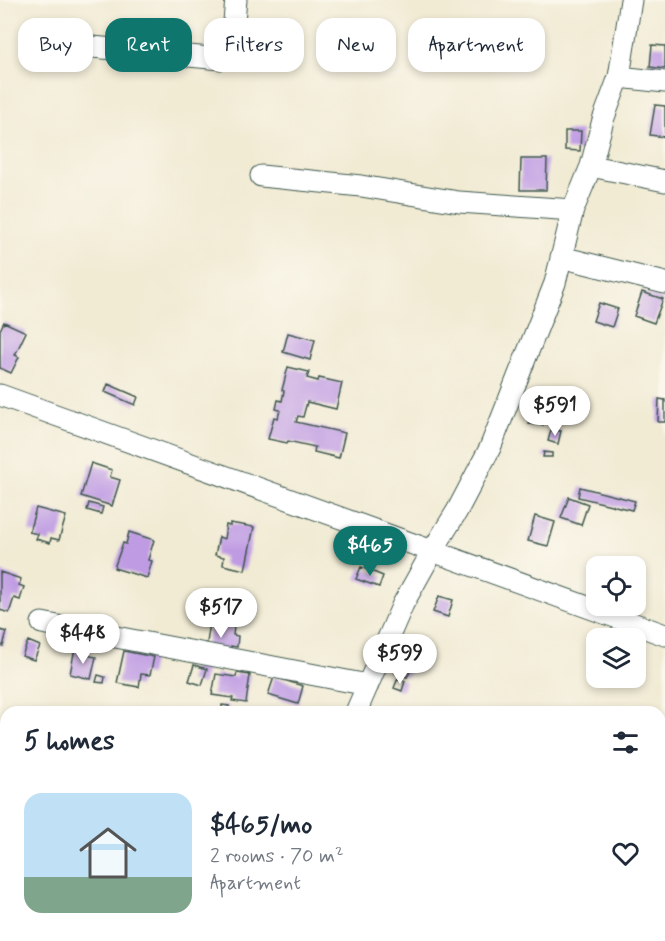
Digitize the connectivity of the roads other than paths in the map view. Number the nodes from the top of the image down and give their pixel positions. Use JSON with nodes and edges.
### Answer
{"nodes":[{"id":1,"x":236,"y":0,"type":"edge"},
{"id":2,"x":631,"y":0,"type":"edge"},
{"id":3,"x":93,"y":47,"type":"edge"},
{"id":4,"x":619,"y":77,"type":"junction"},
{"id":5,"x":665,"y":82,"type":"edge"},
{"id":6,"x":591,"y":166,"type":"junction"},
{"id":7,"x":261,"y":176,"type":"dead end"},
{"id":8,"x":665,"y":181,"type":"edge"},
{"id":9,"x":573,"y":210,"type":"junction"},
{"id":10,"x":561,"y":256,"type":"junction"},
{"id":11,"x":665,"y":284,"type":"edge"},
{"id":12,"x":0,"y":395,"type":"edge"},
{"id":13,"x":433,"y":550,"type":"junction"},
{"id":14,"x":42,"y":623,"type":"dead end"},
{"id":15,"x":665,"y":635,"type":"edge"},
{"id":16,"x":368,"y":686,"type":"junction"},
{"id":17,"x":359,"y":706,"type":"edge"}],
"edges":[{"from":1,"to":3,"type":"street"},
{"from":2,"to":4,"type":"street"},
{"from":4,"to":5,"type":"street"},
{"from":4,"to":6,"type":"street"},
{"from":6,"to":8,"type":"street"},
{"from":6,"to":9,"type":"street"},
{"from":7,"to":9,"type":"street"},
{"from":9,"to":10,"type":"street"},
{"from":10,"to":11,"type":"street"},
{"from":10,"to":13,"type":"street"},
{"from":12,"to":13,"type":"street"},
{"from":13,"to":15,"type":"street"},
{"from":13,"to":16,"type":"street"},
{"from":14,"to":16,"type":"street"},
{"from":16,"to":17,"type":"street"}]}
